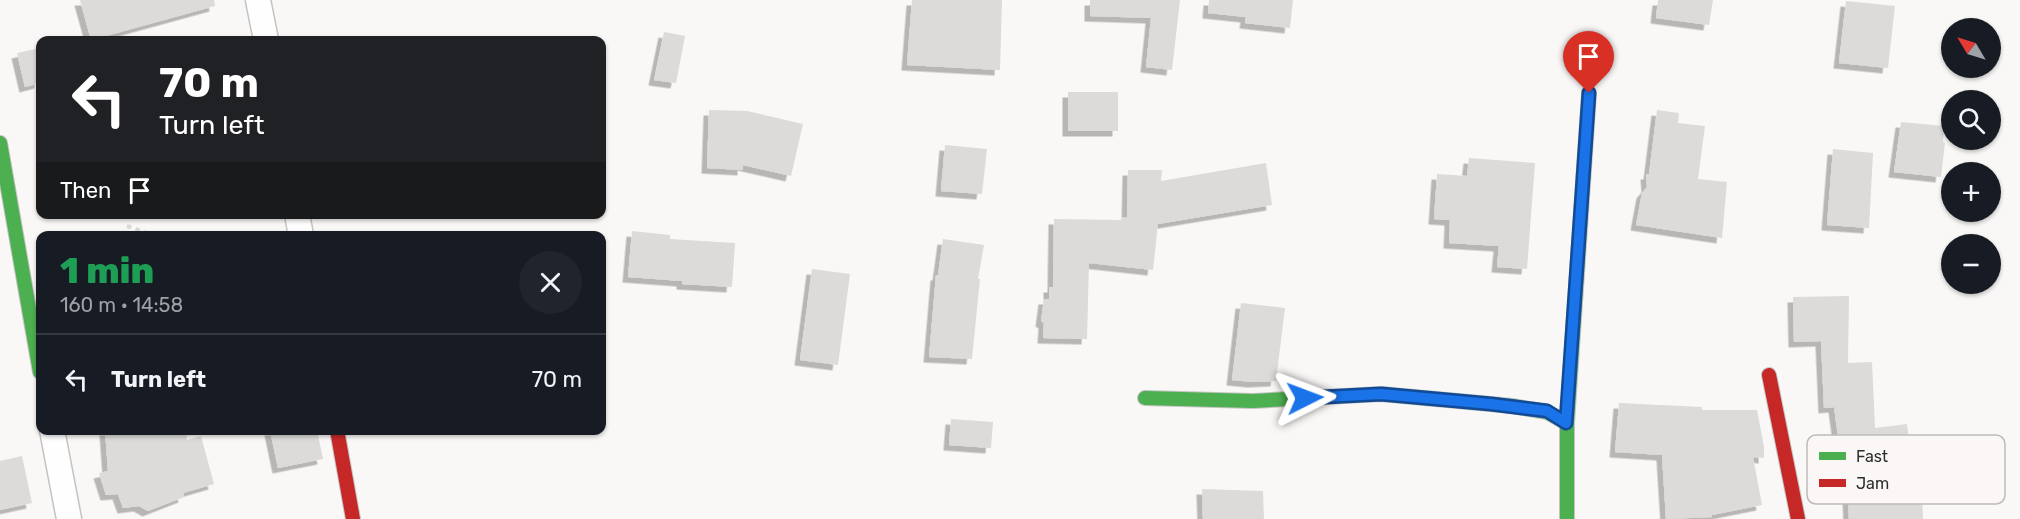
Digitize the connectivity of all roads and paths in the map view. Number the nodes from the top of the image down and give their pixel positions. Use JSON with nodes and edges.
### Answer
{"nodes":[{"id":1,"x":258,"y":0,"type":"edge"},
{"id":2,"x":265,"y":36,"type":"edge"},
{"id":3,"x":1589,"y":93,"type":"dead end"},
{"id":4,"x":0,"y":143,"type":"edge"},
{"id":5,"x":127,"y":226,"type":"dead end"},
{"id":6,"x":142,"y":231,"type":"edge"},
{"id":7,"x":36,"y":350,"type":"edge"},
{"id":8,"x":1769,"y":375,"type":"dead end"},
{"id":9,"x":1145,"y":398,"type":"dead end"},
{"id":10,"x":1566,"y":423,"type":"junction"},
{"id":11,"x":53,"y":435,"type":"edge"},
{"id":12,"x":338,"y":435,"type":"edge"},
{"id":13,"x":69,"y":519,"type":"edge"},
{"id":14,"x":353,"y":519,"type":"edge"},
{"id":15,"x":1567,"y":519,"type":"edge"},
{"id":16,"x":1798,"y":519,"type":"edge"}],
"edges":[{"from":1,"to":2,"type":"street"},
{"from":3,"to":10,"type":"street"},
{"from":4,"to":7,"type":"street"},
{"from":5,"to":6,"type":"path"},
{"from":8,"to":16,"type":"street"},
{"from":9,"to":10,"type":"street"},
{"from":10,"to":15,"type":"street"},
{"from":11,"to":13,"type":"street"},
{"from":12,"to":14,"type":"street"}]}
